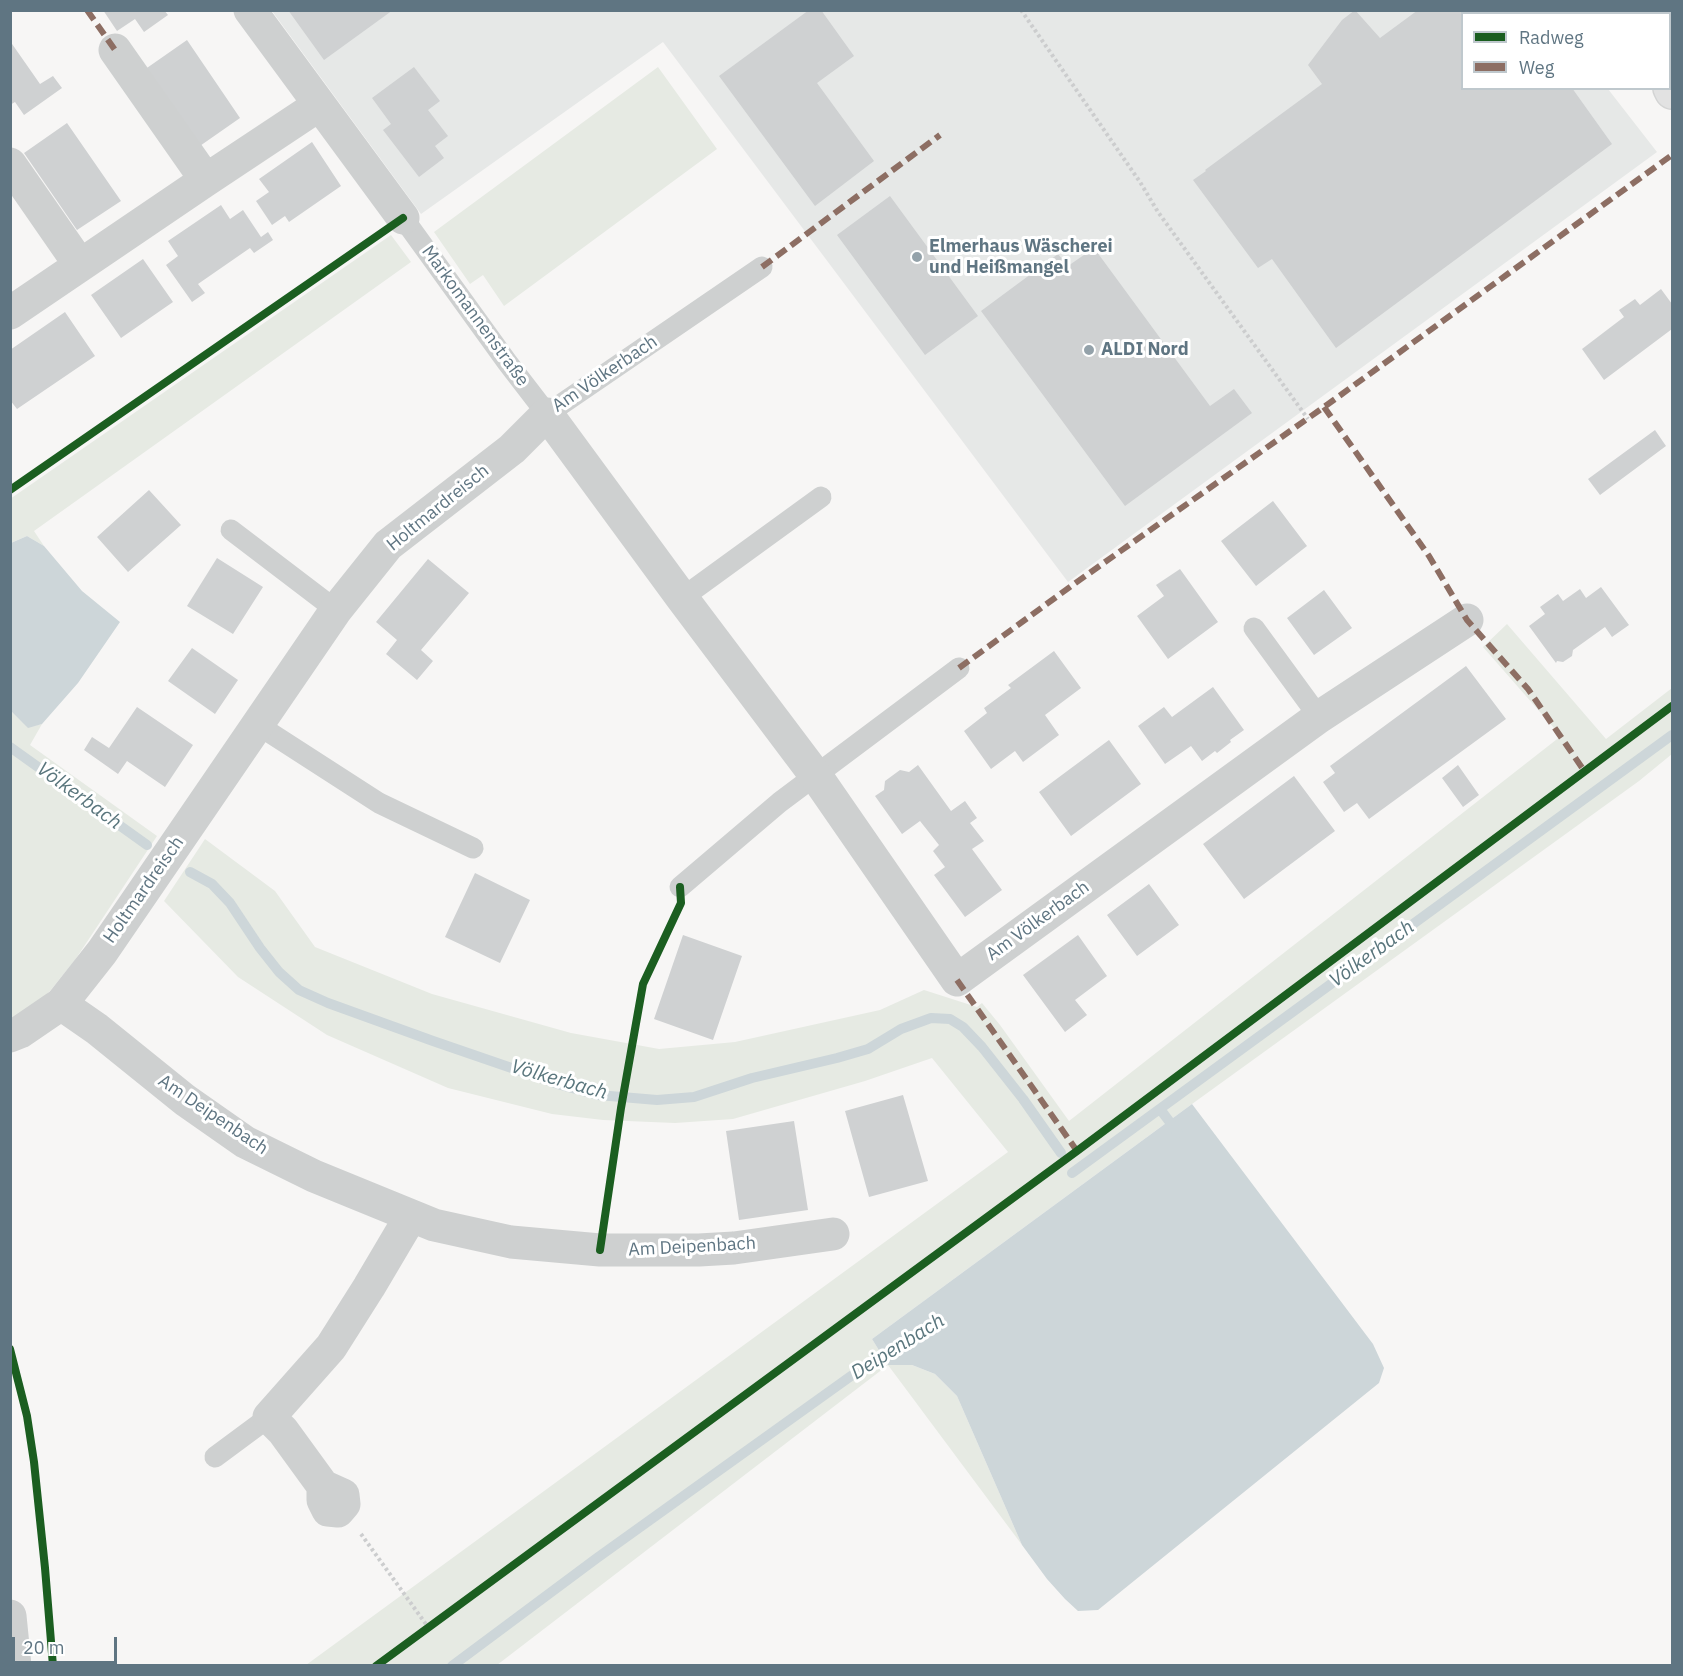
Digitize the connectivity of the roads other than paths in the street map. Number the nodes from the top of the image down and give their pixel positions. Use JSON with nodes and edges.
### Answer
{"nodes":[{"id":1,"x":250,"y":10,"type":"edge"},
{"id":2,"x":114,"y":50,"type":"dead end"},
{"id":3,"x":319,"y":105,"type":"junction"},
{"id":4,"x":10,"y":164,"type":"edge"},
{"id":5,"x":206,"y":180,"type":"junction"},
{"id":6,"x":403,"y":218,"type":"joint"},
{"id":7,"x":80,"y":265,"type":"junction"},
{"id":8,"x":762,"y":267,"type":"dead end"},
{"id":9,"x":10,"y":313,"type":"edge"},
{"id":10,"x":547,"y":414,"type":"junction"},
{"id":11,"x":821,"y":497,"type":"dead end"},
{"id":12,"x":231,"y":530,"type":"dead end"},
{"id":13,"x":682,"y":598,"type":"junction"},
{"id":14,"x":336,"y":610,"type":"junction"},
{"id":15,"x":1467,"y":620,"type":"dead end"},
{"id":16,"x":1254,"y":628,"type":"dead end"},
{"id":17,"x":959,"y":668,"type":"dead end"},
{"id":18,"x":1319,"y":717,"type":"junction"},
{"id":19,"x":258,"y":725,"type":"junction"},
{"id":20,"x":816,"y":776,"type":"junction"},
{"id":21,"x":473,"y":848,"type":"dead end"},
{"id":22,"x":680,"y":887,"type":"dead end"},
{"id":23,"x":61,"y":1004,"type":"junction"},
{"id":24,"x":10,"y":1036,"type":"edge"},
{"id":25,"x":411,"y":1216,"type":"junction"},
{"id":26,"x":833,"y":1234,"type":"dead end"},
{"id":27,"x":268,"y":1417,"type":"junction"},
{"id":28,"x":215,"y":1457,"type":"dead end"},
{"id":29,"x":330,"y":1498,"type":"road end"},
{"id":30,"x":10,"y":1616,"type":"edge"},
{"id":31,"x":15,"y":1665,"type":"edge"}],
"edges":[{"from":1,"to":3,"type":"street"},
{"from":2,"to":5,"type":"street"},
{"from":3,"to":5,"type":"street"},
{"from":3,"to":6,"type":"street"},
{"from":4,"to":7,"type":"street"},
{"from":5,"to":7,"type":"street"},
{"from":6,"to":10,"type":"lane","name":"Markomannenstraße"},
{"from":7,"to":9,"type":"street"},
{"from":8,"to":10,"type":"lane","name":"Am Völkerbach"},
{"from":10,"to":13,"type":"street","name":"Am Völkerbach"},
{"from":10,"to":14,"type":"street","name":"Holtmardreisch"},
{"from":11,"to":13,"type":"lane"},
{"from":12,"to":14,"type":"lane"},
{"from":13,"to":20,"type":"street","name":"Am Völkerbach"},
{"from":14,"to":19,"type":"street","name":"Holtmardreisch"},
{"from":15,"to":18,"type":"street","name":"Am Völkerbach"},
{"from":16,"to":18,"type":"lane"},
{"from":17,"to":20,"type":"lane"},
{"from":18,"to":20,"type":"street","name":"Am Völkerbach"},
{"from":19,"to":21,"type":"lane"},
{"from":19,"to":23,"type":"street","name":"Holtmardreisch"},
{"from":20,"to":22,"type":"lane"},
{"from":23,"to":24,"type":"street","name":"Holtmardreisch"},
{"from":23,"to":25,"type":"street","name":"Am Deipenbach"},
{"from":25,"to":26,"type":"street","name":"Am Deipenbach"},
{"from":25,"to":27,"type":"street"},
{"from":27,"to":28,"type":"lane"},
{"from":27,"to":29,"type":"street"},
{"from":30,"to":31,"type":"street"}]}
